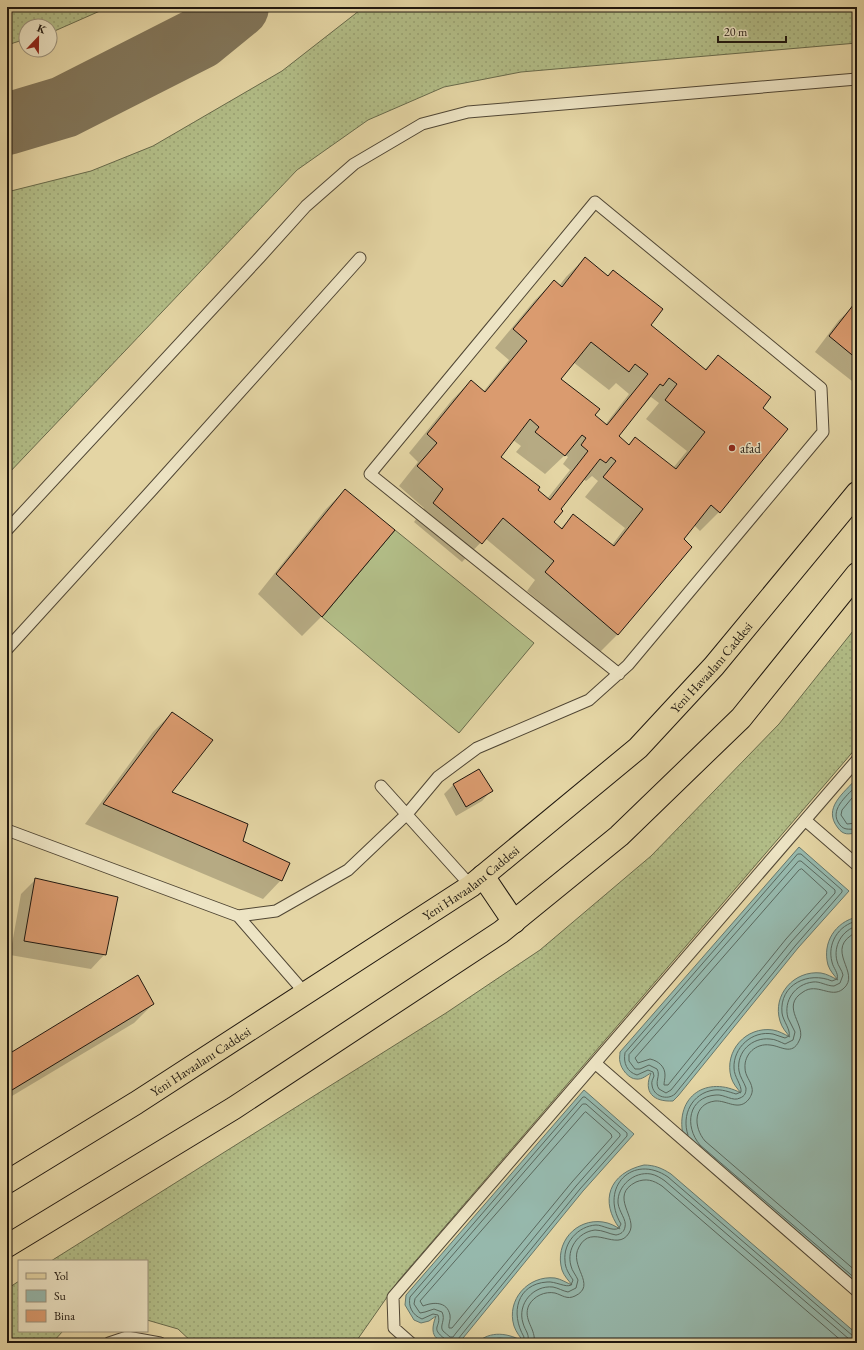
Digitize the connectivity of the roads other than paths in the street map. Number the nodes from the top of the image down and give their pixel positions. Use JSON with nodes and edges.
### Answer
{"nodes":[{"id":1,"x":857,"y":79,"type":"edge"},
{"id":2,"x":360,"y":258,"type":"dead end"},
{"id":3,"x":857,"y":493,"type":"edge"},
{"id":4,"x":7,"y":530,"type":"edge"},
{"id":5,"x":857,"y":574,"type":"edge"},
{"id":6,"x":7,"y":650,"type":"edge"},
{"id":7,"x":619,"y":674,"type":"junction"},
{"id":8,"x":857,"y":760,"type":"edge"},
{"id":9,"x":381,"y":786,"type":"dead end"},
{"id":10,"x":407,"y":814,"type":"junction"},
{"id":11,"x":805,"y":820,"type":"junction"},
{"id":12,"x":7,"y":830,"type":"edge"},
{"id":13,"x":857,"y":865,"type":"edge"},
{"id":14,"x":477,"y":881,"type":"junction"},
{"id":15,"x":238,"y":916,"type":"junction"},
{"id":16,"x":514,"y":922,"type":"junction"},
{"id":17,"x":306,"y":993,"type":"junction"},
{"id":18,"x":595,"y":1063,"type":"junction"},
{"id":19,"x":7,"y":1182,"type":"edge"},
{"id":20,"x":7,"y":1246,"type":"edge"},
{"id":21,"x":857,"y":1291,"type":"edge"},
{"id":22,"x":109,"y":1343,"type":"edge"},
{"id":23,"x":160,"y":1343,"type":"edge"},
{"id":24,"x":411,"y":1343,"type":"edge"}],
"edges":[{"from":1,"to":4,"type":"lane"},
{"from":2,"to":6,"type":"lane"},
{"from":3,"to":14,"type":"main road","name":"Yeni Havaalanı Caddesi"},
{"from":5,"to":16,"type":"main road"},
{"from":7,"to":7,"type":"lane"},
{"from":7,"to":10,"type":"lane"},
{"from":8,"to":11,"type":"lane"},
{"from":9,"to":10,"type":"lane"},
{"from":10,"to":14,"type":"lane"},
{"from":10,"to":15,"type":"lane"},
{"from":11,"to":13,"type":"lane"},
{"from":11,"to":18,"type":"lane"},
{"from":12,"to":15,"type":"lane"},
{"from":14,"to":16,"type":"main road"},
{"from":14,"to":17,"type":"main road","name":"Yeni Havaalanı Caddesi"},
{"from":15,"to":17,"type":"lane"},
{"from":16,"to":20,"type":"main road"},
{"from":17,"to":19,"type":"main road","name":"Yeni Havaalanı Caddesi"},
{"from":18,"to":21,"type":"lane"},
{"from":18,"to":24,"type":"lane"},
{"from":22,"to":23,"type":"lane"}]}
